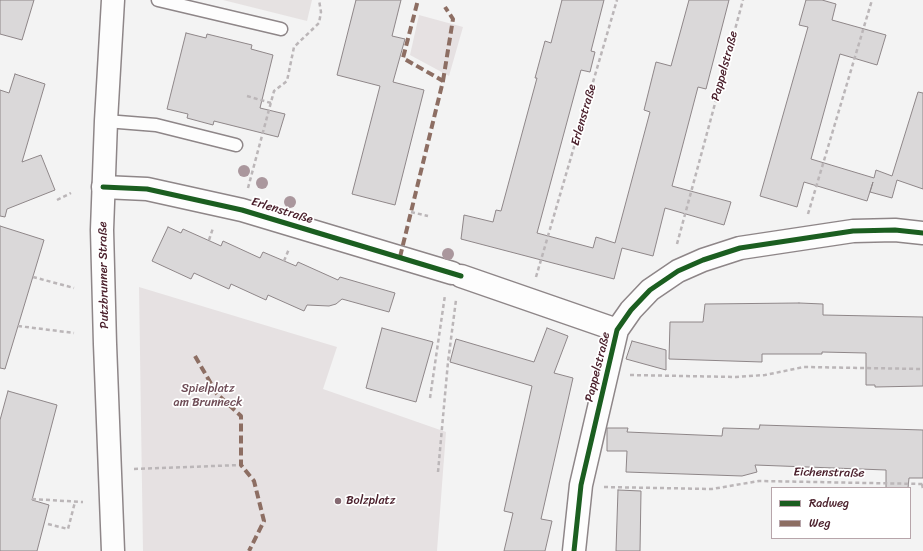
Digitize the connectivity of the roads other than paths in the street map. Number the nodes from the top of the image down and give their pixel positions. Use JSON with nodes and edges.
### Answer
{"nodes":[{"id":1,"x":113,"y":0,"type":"edge"},
{"id":2,"x":158,"y":0,"type":"edge"},
{"id":3,"x":281,"y":29,"type":"dead end"},
{"id":4,"x":106,"y":121,"type":"junction"},
{"id":5,"x":236,"y":145,"type":"dead end"},
{"id":6,"x":103,"y":187,"type":"junction"},
{"id":7,"x":923,"y":233,"type":"edge"},
{"id":8,"x":617,"y":330,"type":"junction"},
{"id":9,"x":113,"y":551,"type":"edge"},
{"id":10,"x":574,"y":551,"type":"edge"}],
"edges":[{"from":1,"to":4,"type":"street","name":"Putzbrunner Straße"},
{"from":2,"to":3,"type":"lane"},
{"from":4,"to":5,"type":"lane"},
{"from":4,"to":6,"type":"street","name":"Putzbrunner Straße"},
{"from":6,"to":8,"type":"street","name":"Erlenstraße"},
{"from":6,"to":9,"type":"street","name":"Putzbrunner Straße"},
{"from":7,"to":8,"type":"street","name":"Pappelstraße"},
{"from":8,"to":10,"type":"street","name":"Pappelstraße"}]}
